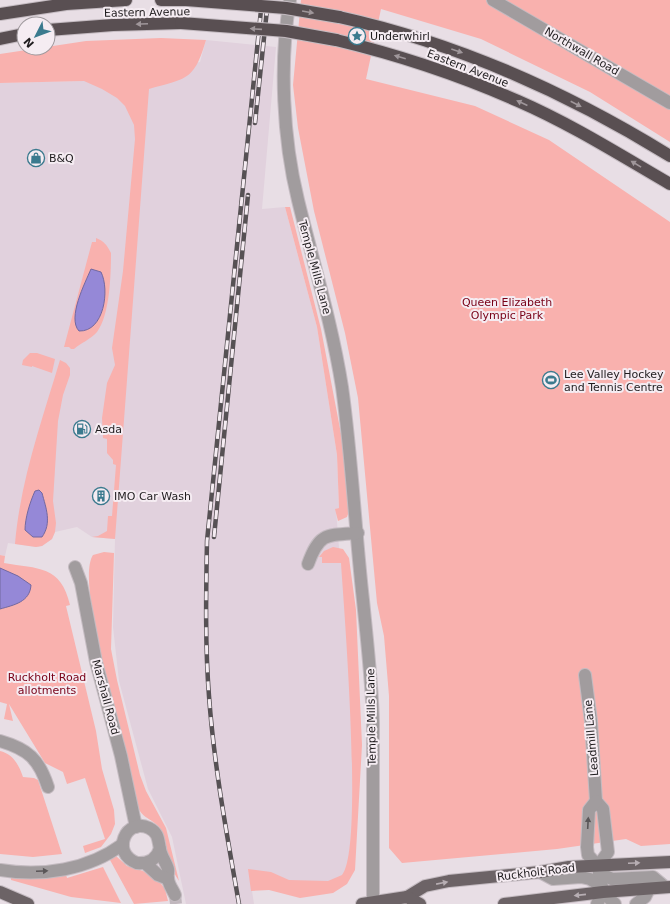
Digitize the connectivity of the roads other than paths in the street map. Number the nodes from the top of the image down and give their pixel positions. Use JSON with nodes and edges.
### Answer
{"nodes":[{"id":1,"x":126,"y":0,"type":"edge"},
{"id":2,"x":161,"y":0,"type":"edge"},
{"id":3,"x":186,"y":0,"type":"edge"},
{"id":4,"x":290,"y":0,"type":"edge"},
{"id":5,"x":493,"y":0,"type":"edge"},
{"id":6,"x":0,"y":14,"type":"edge"},
{"id":7,"x":56,"y":29,"type":"edge"},
{"id":8,"x":16,"y":36,"type":"edge"},
{"id":9,"x":0,"y":39,"type":"edge"},
{"id":10,"x":670,"y":103,"type":"edge"},
{"id":11,"x":670,"y":156,"type":"edge"},
{"id":12,"x":670,"y":184,"type":"edge"},
{"id":13,"x":358,"y":533,"type":"junction"},
{"id":14,"x":308,"y":564,"type":"dead end"},
{"id":15,"x":75,"y":567,"type":"dead end"},
{"id":16,"x":585,"y":675,"type":"dead end"},
{"id":17,"x":0,"y":741,"type":"edge"},
{"id":18,"x":48,"y":786,"type":"dead end"},
{"id":19,"x":596,"y":800,"type":"junction"},
{"id":20,"x":136,"y":827,"type":"junction"},
{"id":21,"x":123,"y":844,"type":"junction"},
{"id":22,"x":160,"y":848,"type":"junction"},
{"id":23,"x":670,"y":862,"type":"edge"},
{"id":24,"x":145,"y":863,"type":"junction"},
{"id":25,"x":598,"y":869,"type":"junction"},
{"id":26,"x":0,"y":870,"type":"edge"},
{"id":27,"x":540,"y":872,"type":"junction"},
{"id":28,"x":168,"y":879,"type":"junction"},
{"id":29,"x":668,"y":887,"type":"edge"},
{"id":30,"x":602,"y":889,"type":"junction"},
{"id":31,"x":649,"y":889,"type":"junction"},
{"id":32,"x":0,"y":892,"type":"edge"},
{"id":33,"x":175,"y":896,"type":"tunnel mouth"},
{"id":34,"x":406,"y":897,"type":"junction"},
{"id":35,"x":368,"y":903,"type":"edge"},
{"id":36,"x":28,"y":904,"type":"edge"},
{"id":37,"x":420,"y":904,"type":"edge"},
{"id":38,"x":504,"y":904,"type":"edge"},
{"id":39,"x":597,"y":904,"type":"edge"},
{"id":40,"x":615,"y":904,"type":"edge"},
{"id":41,"x":636,"y":904,"type":"edge"}],
"edges":[{"from":1,"to":6,"type":"highway","name":"Eastern Avenue"},
{"from":2,"to":3,"type":"highway","name":"Eastern Avenue"},
{"from":3,"to":11,"type":"highway","name":"Eastern Avenue","one_way":true,"bridge":true},
{"from":4,"to":13,"type":"street","name":"Temple Mills Lane"},
{"from":5,"to":10,"type":"street","name":"Northwall Road"},
{"from":12,"to":7,"type":"highway","name":"Eastern Avenue","one_way":true,"bridge":true},
{"from":8,"to":9,"type":"highway"},
{"from":13,"to":14,"type":"street"},
{"from":13,"to":35,"type":"street","name":"Temple Mills Lane"},
{"from":15,"to":20,"type":"street","name":"Marshall Road"},
{"from":16,"to":19,"type":"street","name":"Leadmill Lane"},
{"from":17,"to":18,"type":"street"},
{"from":19,"to":25,"type":"street","name":"Leadmill Lane"},
{"from":25,"to":19,"type":"street","name":"Leadmill Lane","one_way":true},
{"from":20,"to":21,"type":"street"},
{"from":20,"to":22,"type":"street"},
{"from":21,"to":24,"type":"street"},
{"from":26,"to":21,"type":"street","one_way":true},
{"from":22,"to":24,"type":"street"},
{"from":22,"to":28,"type":"street"},
{"from":25,"to":23,"type":"main road","name":"Ruckholt Road","one_way":true},
{"from":24,"to":28,"type":"street"},
{"from":25,"to":27,"type":"main road","name":"Ruckholt Road"},
{"from":25,"to":29,"type":"street"},
{"from":25,"to":30,"type":"street","name":"Leadmill Lane"},
{"from":27,"to":30,"type":"street"},
{"from":34,"to":27,"type":"main road","name":"Ruckholt Road","one_way":true},
{"from":28,"to":33,"type":"street"},
{"from":29,"to":31,"type":"main road"},
{"from":30,"to":31,"type":"main road"},
{"from":30,"to":38,"type":"main road","one_way":true},
{"from":30,"to":39,"type":"street"},
{"from":30,"to":40,"type":"street"},
{"from":31,"to":41,"type":"street"},
{"from":32,"to":36,"type":"main road"},
{"from":34,"to":35,"type":"main road","name":"Ruckholt Road"},
{"from":34,"to":37,"type":"main road"}]}
